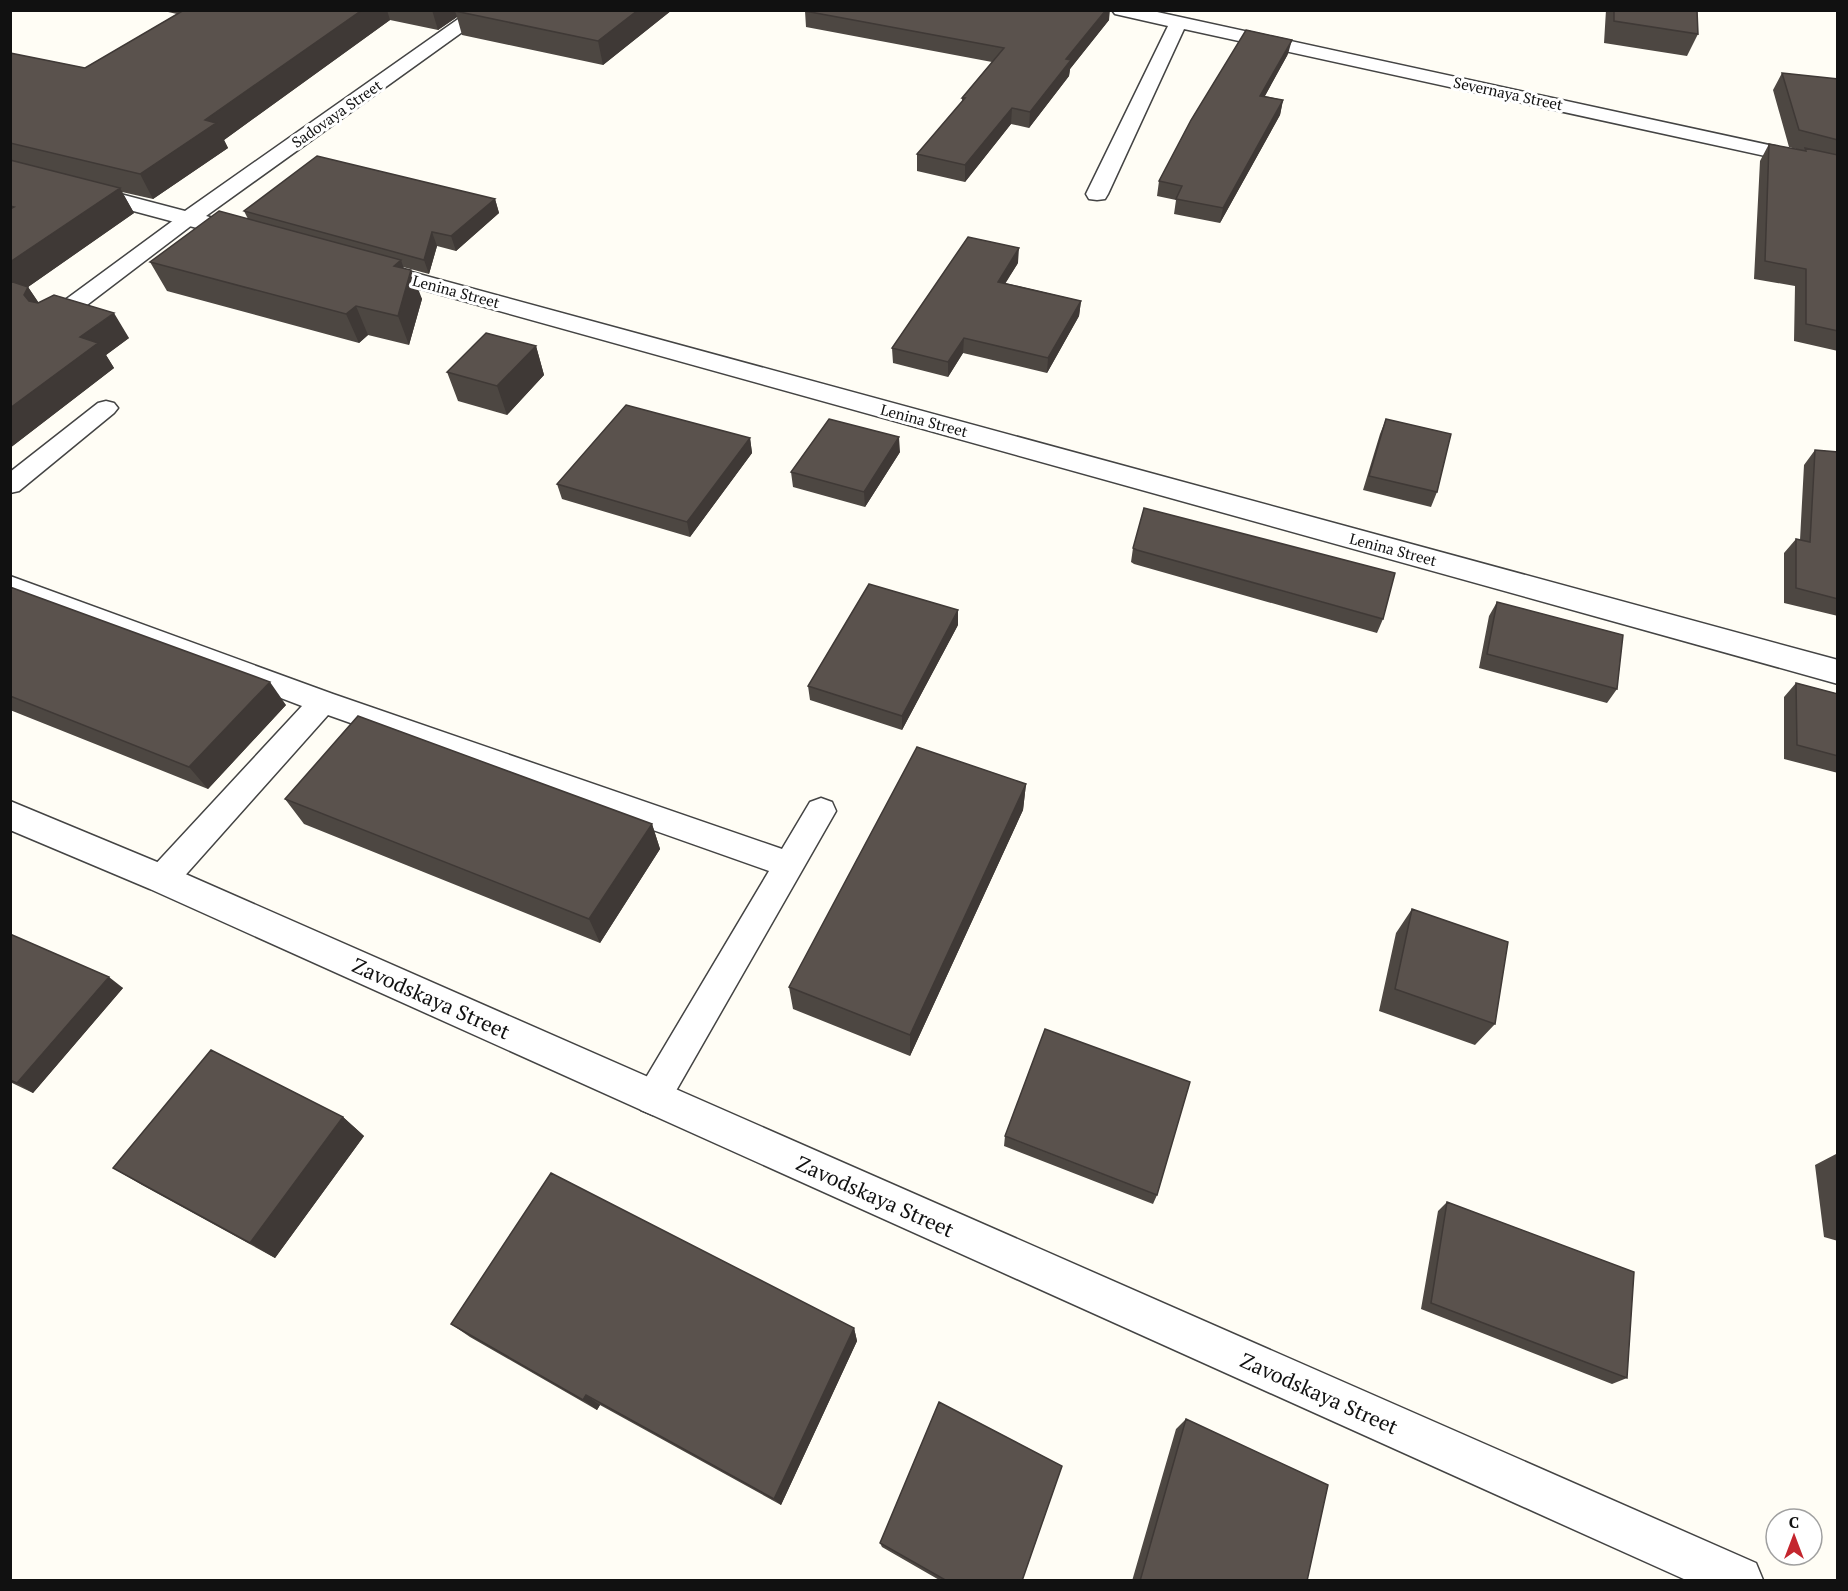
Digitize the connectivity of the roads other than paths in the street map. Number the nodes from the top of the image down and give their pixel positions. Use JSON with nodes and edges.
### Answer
{"nodes":[{"id":1,"x":484,"y":10,"type":"edge"},
{"id":2,"x":1120,"y":10,"type":"edge"},
{"id":3,"x":1157,"y":14,"type":"edge"},
{"id":4,"x":1178,"y":23,"type":"junction"},
{"id":5,"x":1838,"y":166,"type":"edge"},
{"id":6,"x":10,"y":171,"type":"edge"},
{"id":7,"x":1098,"y":194,"type":"dead end"},
{"id":8,"x":189,"y":218,"type":"junction"},
{"id":9,"x":270,"y":240,"type":"edge"},
{"id":10,"x":351,"y":262,"type":"edge"},
{"id":11,"x":54,"y":319,"type":"edge"},
{"id":12,"x":106,"y":408,"type":"dead end"},
{"id":13,"x":10,"y":485,"type":"edge"},
{"id":14,"x":10,"y":585,"type":"edge"},
{"id":15,"x":1838,"y":672,"type":"edge"},
{"id":16,"x":322,"y":702,"type":"junction"},
{"id":17,"x":821,"y":811,"type":"dead end"},
{"id":18,"x":10,"y":815,"type":"edge"},
{"id":19,"x":790,"y":865,"type":"junction"},
{"id":20,"x":162,"y":879,"type":"junction"},
{"id":21,"x":653,"y":1098,"type":"junction"},
{"id":22,"x":1739,"y":1581,"type":"edge"}],
"edges":[{"from":1,"to":8,"type":"street","name":"Sadovaya Street"},
{"from":2,"to":3,"type":"street","name":"Severnaya Street"},
{"from":3,"to":4,"type":"street","name":"Severnaya Street"},
{"from":4,"to":5,"type":"street","name":"Severnaya Street"},
{"from":4,"to":7,"type":"street"},
{"from":6,"to":8,"type":"street"},
{"from":8,"to":9,"type":"street"},
{"from":8,"to":11,"type":"lane"},
{"from":10,"to":15,"type":"street","name":"Lenina Street"},
{"from":12,"to":13,"type":"lane"},
{"from":14,"to":16,"type":"lane"},
{"from":16,"to":19,"type":"lane"},
{"from":16,"to":20,"type":"lane"},
{"from":17,"to":19,"type":"lane"},
{"from":18,"to":20,"type":"street","name":"Zavodskaya Street"},
{"from":19,"to":21,"type":"lane"},
{"from":20,"to":21,"type":"street","name":"Zavodskaya Street"},
{"from":21,"to":22,"type":"street","name":"Zavodskaya Street"}]}
